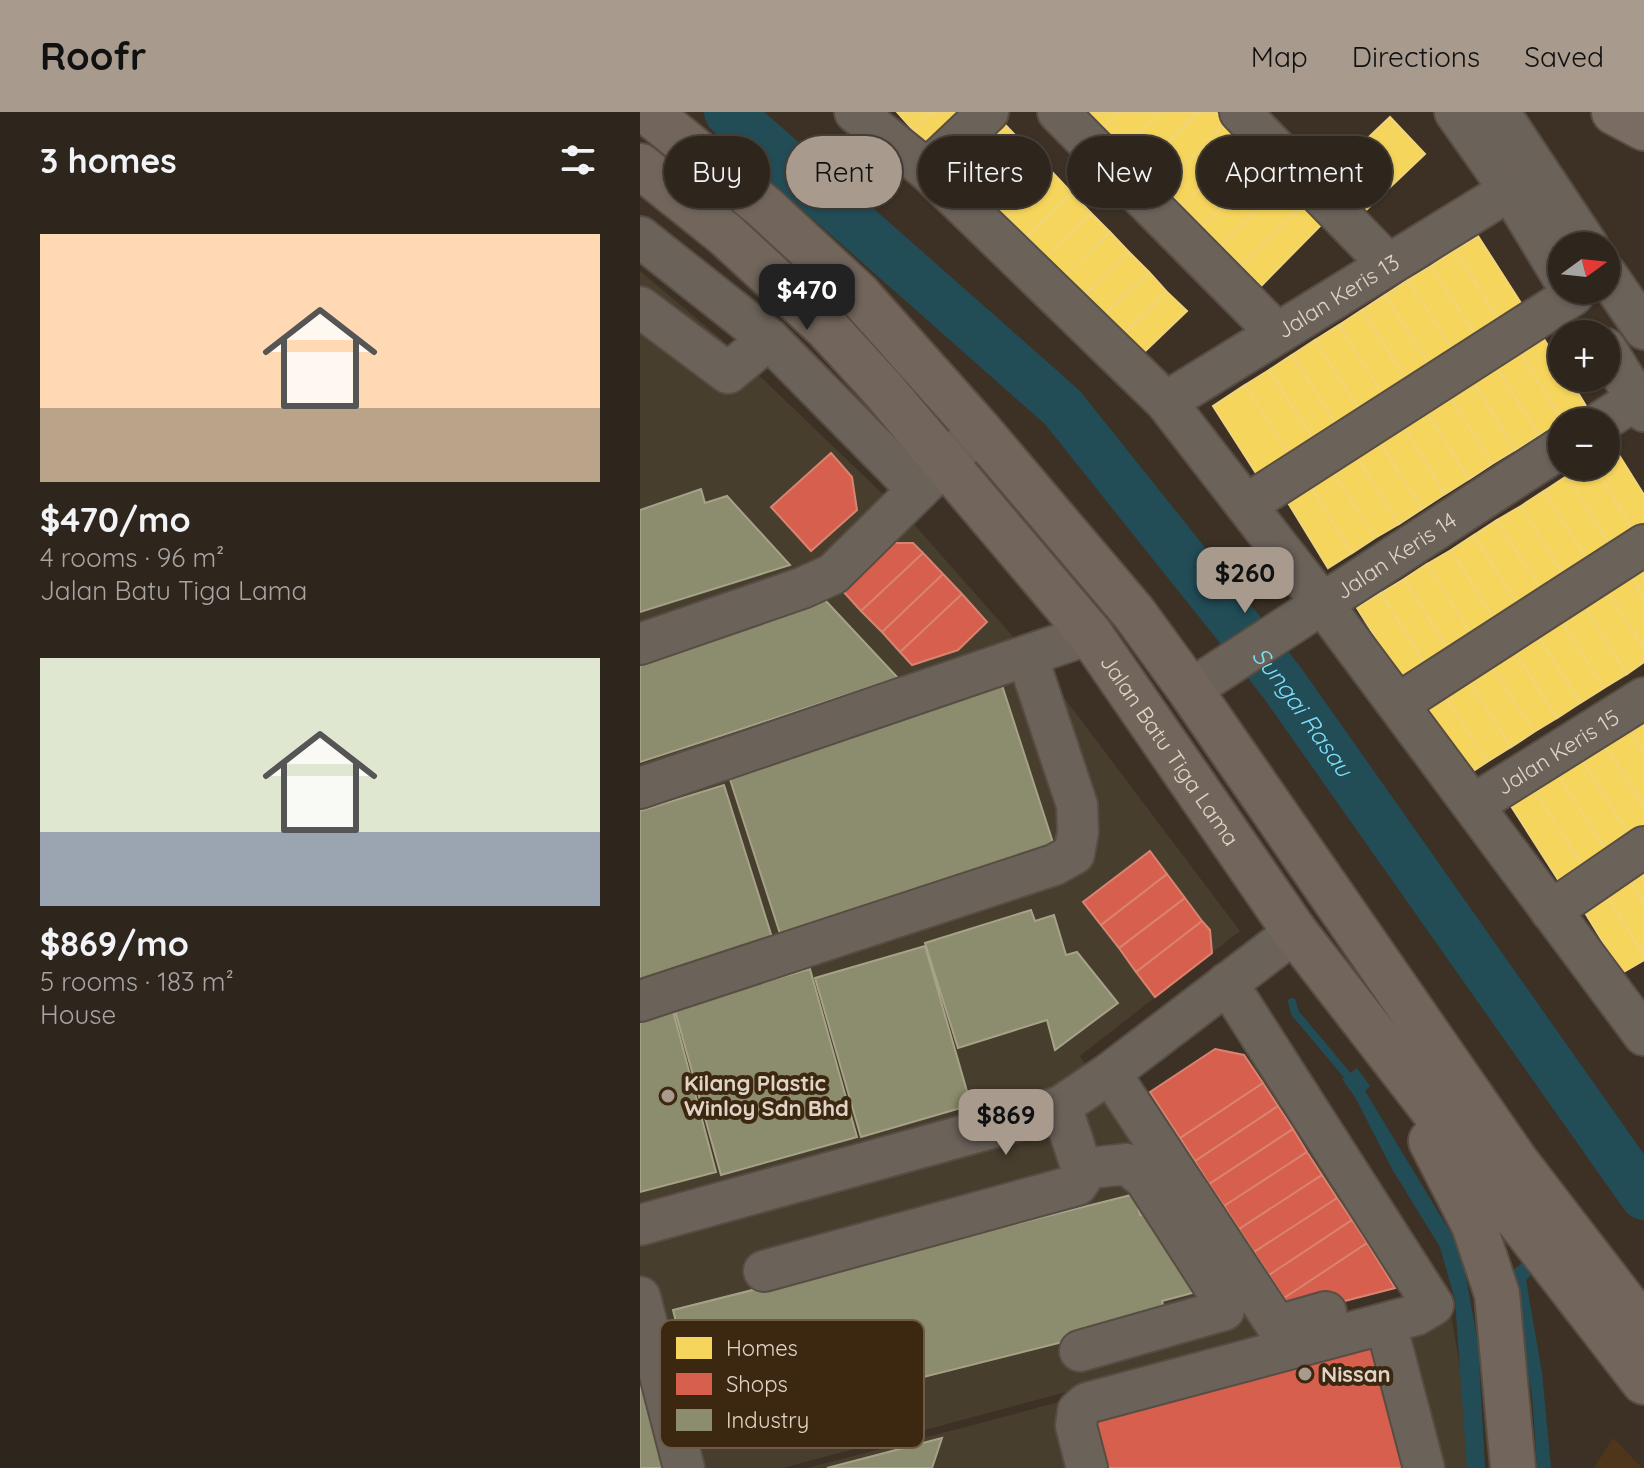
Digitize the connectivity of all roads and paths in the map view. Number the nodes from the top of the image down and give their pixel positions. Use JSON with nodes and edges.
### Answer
{"nodes":[{"id":1,"x":648,"y":112,"type":"edge"},
{"id":2,"x":855,"y":112,"type":"edge"},
{"id":3,"x":988,"y":112,"type":"edge"},
{"id":4,"x":1058,"y":112,"type":"edge"},
{"id":5,"x":1240,"y":112,"type":"edge"},
{"id":6,"x":1455,"y":112,"type":"edge"},
{"id":7,"x":1499,"y":112,"type":"edge"},
{"id":8,"x":1614,"y":112,"type":"edge"},
{"id":9,"x":1644,"y":128,"type":"edge"},
{"id":10,"x":963,"y":136,"type":"edge"},
{"id":11,"x":918,"y":163,"type":"edge"},
{"id":12,"x":640,"y":166,"type":"edge"},
{"id":13,"x":1510,"y":190,"type":"junction"},
{"id":14,"x":966,"y":208,"type":"edge"},
{"id":15,"x":1579,"y":232,"type":"edge"},
{"id":16,"x":640,"y":237,"type":"edge"},
{"id":17,"x":1548,"y":243,"type":"edge"},
{"id":18,"x":1388,"y":264,"type":"junction"},
{"id":19,"x":1548,"y":304,"type":"edge"},
{"id":20,"x":1607,"y":304,"type":"edge"},
{"id":21,"x":647,"y":327,"type":"edge"},
{"id":22,"x":1644,"y":329,"type":"edge"},
{"id":23,"x":1277,"y":333,"type":"junction"},
{"id":24,"x":769,"y":339,"type":"junction"},
{"id":25,"x":1620,"y":372,"type":"edge"},
{"id":26,"x":1166,"y":402,"type":"junction"},
{"id":27,"x":1640,"y":405,"type":"edge"},
{"id":28,"x":1620,"y":414,"type":"edge"},
{"id":29,"x":979,"y":430,"type":"junction"},
{"id":30,"x":1548,"y":456,"type":"edge"},
{"id":31,"x":931,"y":476,"type":"junction"},
{"id":32,"x":1246,"y":505,"type":"junction"},
{"id":33,"x":1644,"y":545,"type":"edge"},
{"id":34,"x":1310,"y":612,"type":"junction"},
{"id":35,"x":1090,"y":634,"type":"junction"},
{"id":36,"x":640,"y":644,"type":"edge"},
{"id":37,"x":1027,"y":656,"type":"junction"},
{"id":38,"x":1190,"y":690,"type":"junction"},
{"id":39,"x":1644,"y":698,"type":"edge"},
{"id":40,"x":1398,"y":704,"type":"junction"},
{"id":41,"x":640,"y":788,"type":"edge"},
{"id":42,"x":1473,"y":805,"type":"junction"},
{"id":43,"x":1644,"y":847,"type":"edge"},
{"id":44,"x":1551,"y":911,"type":"junction"},
{"id":45,"x":1295,"y":932,"type":"junction"},
{"id":46,"x":1227,"y":983,"type":"junction"},
{"id":47,"x":1631,"y":994,"type":"edge"},
{"id":48,"x":640,"y":1001,"type":"edge"},
{"id":49,"x":1644,"y":1035,"type":"edge"},
{"id":50,"x":1382,"y":1046,"type":"junction"},
{"id":51,"x":1110,"y":1073,"type":"junction"},
{"id":52,"x":1061,"y":1106,"type":"junction"},
{"id":53,"x":1082,"y":1169,"type":"junction"},
{"id":54,"x":640,"y":1225,"type":"edge"},
{"id":55,"x":764,"y":1271,"type":"dead end"},
{"id":56,"x":1422,"y":1287,"type":"junction"},
{"id":57,"x":640,"y":1297,"type":"edge"},
{"id":58,"x":1386,"y":1324,"type":"junction"},
{"id":59,"x":1644,"y":1328,"type":"edge"},
{"id":60,"x":1080,"y":1351,"type":"dead end"},
{"id":61,"x":660,"y":1375,"type":"edge"},
{"id":62,"x":1644,"y":1382,"type":"edge"},
{"id":63,"x":679,"y":1448,"type":"edge"},
{"id":64,"x":684,"y":1468,"type":"edge"},
{"id":65,"x":1087,"y":1468,"type":"edge"},
{"id":66,"x":1424,"y":1468,"type":"edge"},
{"id":67,"x":1513,"y":1468,"type":"edge"}],
"edges":[{"from":1,"to":29,"type":"main road"},
{"from":2,"to":11,"type":"street"},
{"from":3,"to":10,"type":"street"},
{"from":4,"to":23,"type":"street"},
{"from":5,"to":18,"type":"street"},
{"from":6,"to":13,"type":"street"},
{"from":7,"to":15,"type":"street"},
{"from":8,"to":9,"type":"highway"},
{"from":12,"to":31,"type":"main road","name":"Jalan Batu Tiga Lama"},
{"from":13,"to":17,"type":"street"},
{"from":13,"to":18,"type":"street","name":"Jalan Keris 13"},
{"from":14,"to":26,"type":"street"},
{"from":16,"to":24,"type":"street"},
{"from":18,"to":23,"type":"street","name":"Jalan Keris 13"},
{"from":19,"to":32,"type":"street"},
{"from":20,"to":22,"type":"street"},
{"from":21,"to":24,"type":"street"},
{"from":23,"to":26,"type":"street","name":"Jalan Keris 13"},
{"from":24,"to":31,"type":"street"},
{"from":25,"to":27,"type":"street"},
{"from":26,"to":32,"type":"street"},
{"from":27,"to":28,"type":"street"},
{"from":29,"to":31,"type":"street"},
{"from":29,"to":38,"type":"main road"},
{"from":30,"to":34,"type":"street","name":"Jalan Keris 14"},
{"from":31,"to":35,"type":"main road","name":"Jalan Batu Tiga Lama"},
{"from":31,"to":36,"type":"street"},
{"from":32,"to":34,"type":"street"},
{"from":33,"to":40,"type":"street"},
{"from":34,"to":38,"type":"street","name":"Jalan Keris 14"},
{"from":34,"to":40,"type":"street"},
{"from":35,"to":37,"type":"street"},
{"from":35,"to":45,"type":"main road","name":"Jalan Batu Tiga Lama"},
{"from":37,"to":41,"type":"street"},
{"from":37,"to":48,"type":"street"},
{"from":38,"to":59,"type":"main road"},
{"from":39,"to":42,"type":"street","name":"Jalan Keris 15"},
{"from":40,"to":42,"type":"street"},
{"from":42,"to":44,"type":"street"},
{"from":43,"to":44,"type":"street"},
{"from":44,"to":47,"type":"street"},
{"from":45,"to":46,"type":"street"},
{"from":45,"to":50,"type":"main road","name":"Jalan Batu Tiga Lama"},
{"from":46,"to":51,"type":"street"},
{"from":46,"to":56,"type":"street"},
{"from":47,"to":49,"type":"street"},
{"from":50,"to":62,"type":"main road","name":"Jalan Batu Tiga Lama"},
{"from":50,"to":67,"type":"main road"},
{"from":51,"to":52,"type":"street"},
{"from":51,"to":56,"type":"street"},
{"from":52,"to":53,"type":"street"},
{"from":52,"to":54,"type":"street"},
{"from":53,"to":55,"type":"street"},
{"from":53,"to":60,"type":"street"},
{"from":56,"to":58,"type":"street"},
{"from":57,"to":61,"type":"street"},
{"from":58,"to":65,"type":"street"},
{"from":58,"to":66,"type":"street"},
{"from":63,"to":64,"type":"street"}]}
